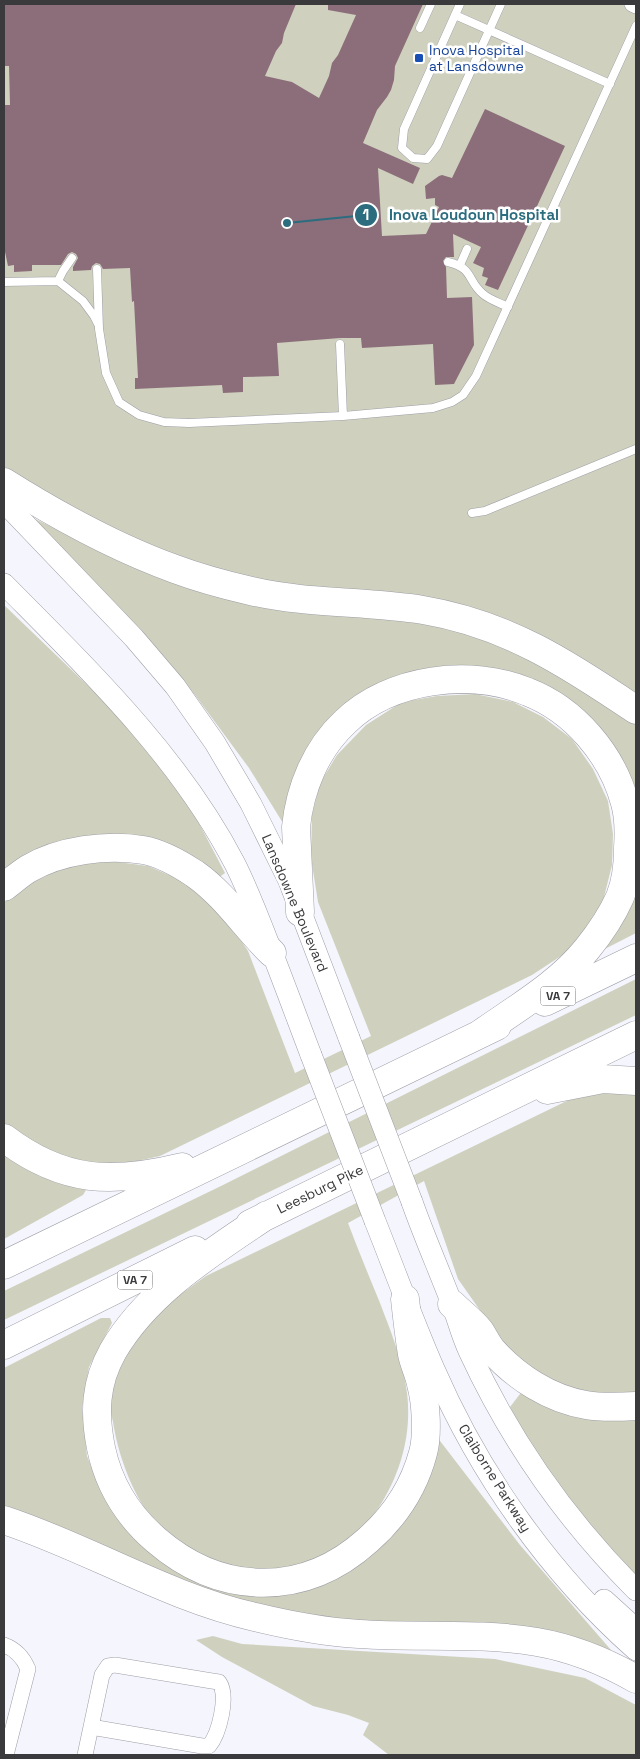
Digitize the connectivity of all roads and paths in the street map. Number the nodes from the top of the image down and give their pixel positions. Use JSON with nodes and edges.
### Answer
{"nodes":[{"id":1,"x":431,"y":4,"type":"edge"},
{"id":2,"x":460,"y":4,"type":"edge"},
{"id":3,"x":501,"y":4,"type":"edge"},
{"id":4,"x":632,"y":4,"type":"edge"},
{"id":5,"x":636,"y":6,"type":"edge"},
{"id":6,"x":455,"y":15,"type":"junction"},
{"id":7,"x":636,"y":26,"type":"edge"},
{"id":8,"x":420,"y":28,"type":"dead end"},
{"id":9,"x":489,"y":30,"type":"junction"},
{"id":10,"x":610,"y":84,"type":"junction"},
{"id":11,"x":467,"y":249,"type":"dead end"},
{"id":12,"x":72,"y":258,"type":"dead end"},
{"id":13,"x":448,"y":262,"type":"dead end"},
{"id":14,"x":460,"y":265,"type":"junction"},
{"id":15,"x":97,"y":270,"type":"dead end"},
{"id":16,"x":4,"y":282,"type":"edge"},
{"id":17,"x":58,"y":282,"type":"junction"},
{"id":18,"x":508,"y":307,"type":"junction"},
{"id":19,"x":99,"y":329,"type":"junction"},
{"id":20,"x":340,"y":344,"type":"dead end"},
{"id":21,"x":343,"y":416,"type":"junction"},
{"id":22,"x":636,"y":449,"type":"edge"},
{"id":23,"x":4,"y":482,"type":"edge"},
{"id":24,"x":4,"y":502,"type":"edge"},
{"id":25,"x":472,"y":513,"type":"dead end"},
{"id":26,"x":4,"y":584,"type":"edge"},
{"id":27,"x":636,"y":710,"type":"edge"},
{"id":28,"x":4,"y":887,"type":"edge"},
{"id":29,"x":300,"y":912,"type":"junction"},
{"id":30,"x":272,"y":953,"type":"junction"},
{"id":31,"x":636,"y":958,"type":"edge"},
{"id":32,"x":480,"y":1034,"type":"junction"},
{"id":33,"x":636,"y":1035,"type":"edge"},
{"id":34,"x":636,"y":1081,"type":"edge"},
{"id":35,"x":498,"y":1102,"type":"junction"},
{"id":36,"x":4,"y":1138,"type":"edge"},
{"id":37,"x":227,"y":1156,"type":"junction"},
{"id":38,"x":267,"y":1215,"type":"junction"},
{"id":39,"x":4,"y":1265,"type":"edge"},
{"id":40,"x":405,"y":1299,"type":"junction"},
{"id":41,"x":452,"y":1304,"type":"junction"},
{"id":42,"x":4,"y":1345,"type":"edge"},
{"id":43,"x":636,"y":1406,"type":"edge"},
{"id":44,"x":4,"y":1520,"type":"edge"},
{"id":45,"x":538,"y":1546,"type":"junction"},
{"id":46,"x":636,"y":1590,"type":"edge"},
{"id":47,"x":636,"y":1629,"type":"edge"},
{"id":48,"x":4,"y":1645,"type":"edge"},
{"id":49,"x":636,"y":1650,"type":"edge"},
{"id":50,"x":636,"y":1679,"type":"edge"},
{"id":51,"x":91,"y":1727,"type":"junction"},
{"id":52,"x":6,"y":1755,"type":"edge"},
{"id":53,"x":85,"y":1755,"type":"edge"}],
"edges":[{"from":1,"to":8,"type":"lane"},
{"from":2,"to":6,"type":"lane"},
{"from":3,"to":9,"type":"lane"},
{"from":4,"to":5,"type":"street"},
{"from":6,"to":9,"type":"lane"},
{"from":6,"to":9,"type":"lane"},
{"from":7,"to":10,"type":"lane"},
{"from":9,"to":10,"type":"lane"},
{"from":10,"to":18,"type":"lane"},
{"from":11,"to":14,"type":"lane"},
{"from":12,"to":17,"type":"lane"},
{"from":13,"to":14,"type":"lane"},
{"from":14,"to":18,"type":"lane"},
{"from":15,"to":19,"type":"lane"},
{"from":16,"to":17,"type":"lane"},
{"from":17,"to":19,"type":"lane"},
{"from":18,"to":21,"type":"lane"},
{"from":19,"to":21,"type":"lane"},
{"from":20,"to":21,"type":"lane"},
{"from":22,"to":25,"type":"lane"},
{"from":23,"to":27,"type":"highway"},
{"from":24,"to":29,"type":"main road","name":"Lansdowne Boulevard"},
{"from":26,"to":30,"type":"main road"},
{"from":28,"to":30,"type":"highway"},
{"from":29,"to":32,"type":"highway"},
{"from":29,"to":41,"type":"main road","name":"Lansdowne Boulevard","bridge":true},
{"from":30,"to":40,"type":"main road","name":"Claiborne Parkway","bridge":true},
{"from":31,"to":32,"type":"highway","number":"VA 7"},
{"from":32,"to":37,"type":"highway","number":"VA 7"},
{"from":33,"to":35,"type":"highway","name":"Leesburg Pike","number":"VA 7"},
{"from":34,"to":35,"type":"highway"},
{"from":35,"to":38,"type":"highway","name":"Leesburg Pike","number":"VA 7"},
{"from":36,"to":37,"type":"highway"},
{"from":37,"to":39,"type":"highway","number":"VA 7"},
{"from":38,"to":40,"type":"highway"},
{"from":38,"to":42,"type":"highway","name":"Leesburg Pike","number":"VA 7"},
{"from":40,"to":45,"type":"main road","name":"Claiborne Parkway"},
{"from":41,"to":43,"type":"highway"},
{"from":41,"to":46,"type":"main road"},
{"from":44,"to":50,"type":"highway"},
{"from":45,"to":47,"type":"main road"},
{"from":45,"to":49,"type":"main road","name":"Claiborne Parkway"},
{"from":48,"to":52,"type":"street"},
{"from":51,"to":51,"type":"street"},
{"from":51,"to":53,"type":"street"}]}
